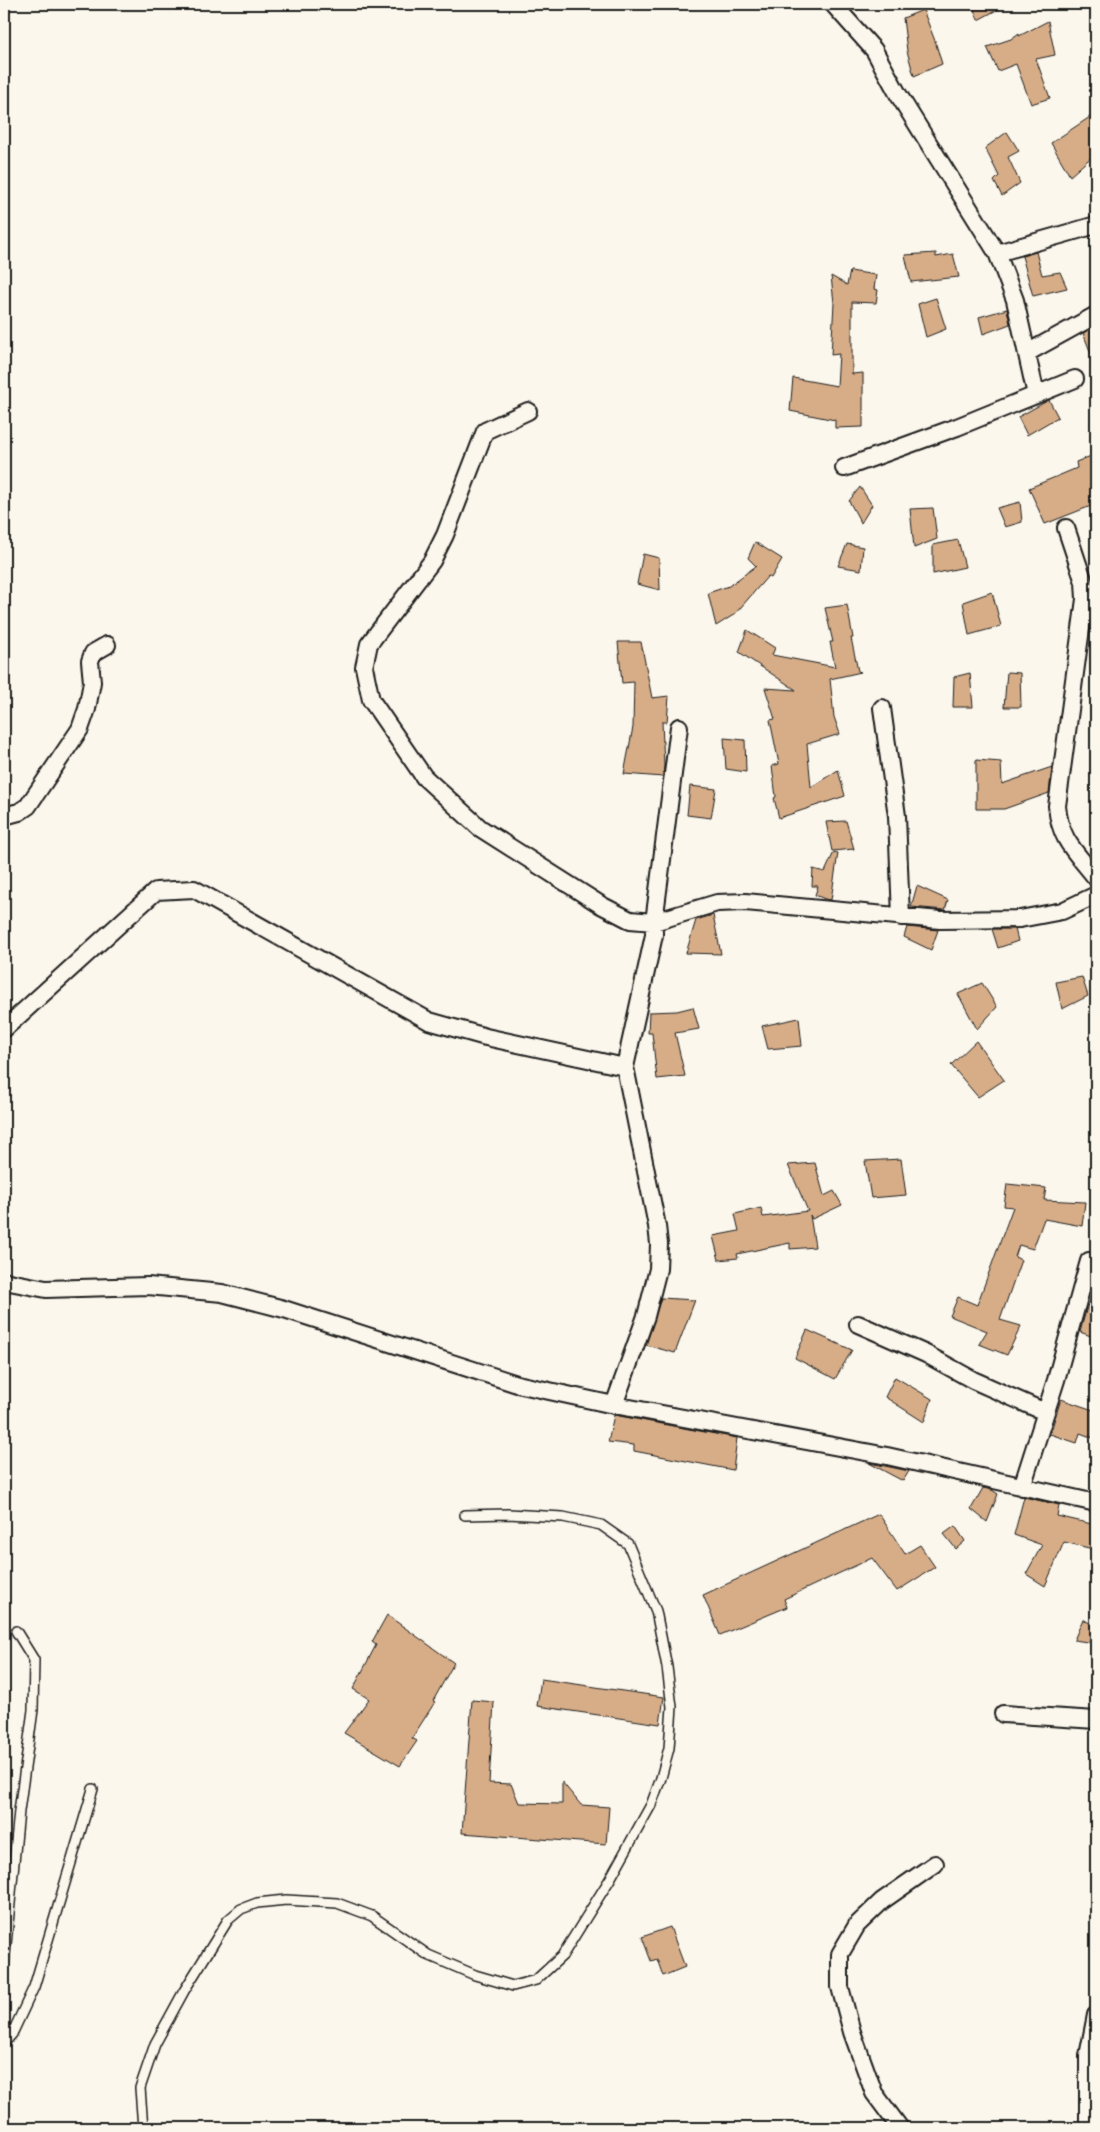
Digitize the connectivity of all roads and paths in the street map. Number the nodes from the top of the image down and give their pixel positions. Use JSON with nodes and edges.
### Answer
{"nodes":[{"id":1,"x":833,"y":4,"type":"edge"},
{"id":2,"x":1096,"y":224,"type":"edge"},
{"id":3,"x":997,"y":253,"type":"junction"},
{"id":4,"x":1096,"y":315,"type":"edge"},
{"id":5,"x":1027,"y":353,"type":"junction"},
{"id":6,"x":1075,"y":379,"type":"dead end"},
{"id":7,"x":1036,"y":395,"type":"junction"},
{"id":8,"x":528,"y":411,"type":"dead end"},
{"id":9,"x":844,"y":468,"type":"dead end"},
{"id":10,"x":1066,"y":528,"type":"dead end"},
{"id":11,"x":107,"y":645,"type":"dead end"},
{"id":12,"x":882,"y":708,"type":"dead end"},
{"id":13,"x":679,"y":727,"type":"dead end"},
{"id":14,"x":4,"y":816,"type":"edge"},
{"id":15,"x":1096,"y":878,"type":"edge"},
{"id":16,"x":1096,"y":895,"type":"edge"},
{"id":17,"x":901,"y":917,"type":"junction"},
{"id":18,"x":654,"y":922,"type":"junction"},
{"id":19,"x":4,"y":1029,"type":"edge"},
{"id":20,"x":625,"y":1067,"type":"junction"},
{"id":21,"x":1090,"y":1261,"type":"dead end"},
{"id":22,"x":4,"y":1281,"type":"edge"},
{"id":23,"x":858,"y":1324,"type":"dead end"},
{"id":24,"x":614,"y":1405,"type":"junction"},
{"id":25,"x":1045,"y":1412,"type":"junction"},
{"id":26,"x":1022,"y":1487,"type":"junction"},
{"id":27,"x":1096,"y":1503,"type":"edge"},
{"id":28,"x":465,"y":1515,"type":"dead end"},
{"id":29,"x":16,"y":1632,"type":"dead end"},
{"id":30,"x":1003,"y":1714,"type":"dead end"},
{"id":31,"x":1096,"y":1720,"type":"edge"},
{"id":32,"x":93,"y":1789,"type":"dead end"},
{"id":33,"x":935,"y":1864,"type":"dead end"},
{"id":34,"x":4,"y":1965,"type":"edge"},
{"id":35,"x":1096,"y":2015,"type":"edge"},
{"id":36,"x":4,"y":2043,"type":"edge"},
{"id":37,"x":142,"y":2128,"type":"edge"},
{"id":38,"x":900,"y":2128,"type":"edge"},
{"id":39,"x":1088,"y":2128,"type":"edge"}],
"edges":[{"from":1,"to":3,"type":"street"},
{"from":2,"to":3,"type":"street"},
{"from":3,"to":5,"type":"street"},
{"from":4,"to":5,"type":"street"},
{"from":5,"to":7,"type":"street"},
{"from":6,"to":7,"type":"street"},
{"from":7,"to":9,"type":"street"},
{"from":8,"to":18,"type":"street"},
{"from":10,"to":15,"type":"street"},
{"from":11,"to":14,"type":"street"},
{"from":12,"to":17,"type":"street"},
{"from":13,"to":18,"type":"street"},
{"from":16,"to":17,"type":"street"},
{"from":17,"to":18,"type":"street"},
{"from":18,"to":20,"type":"street"},
{"from":19,"to":20,"type":"street"},
{"from":20,"to":24,"type":"street"},
{"from":21,"to":25,"type":"street"},
{"from":22,"to":24,"type":"street"},
{"from":23,"to":25,"type":"street"},
{"from":24,"to":26,"type":"street"},
{"from":25,"to":26,"type":"street"},
{"from":26,"to":27,"type":"street"},
{"from":28,"to":37,"type":"lane"},
{"from":29,"to":34,"type":"lane"},
{"from":30,"to":31,"type":"street"},
{"from":32,"to":36,"type":"lane"},
{"from":33,"to":38,"type":"street"},
{"from":35,"to":39,"type":"street"}]}
